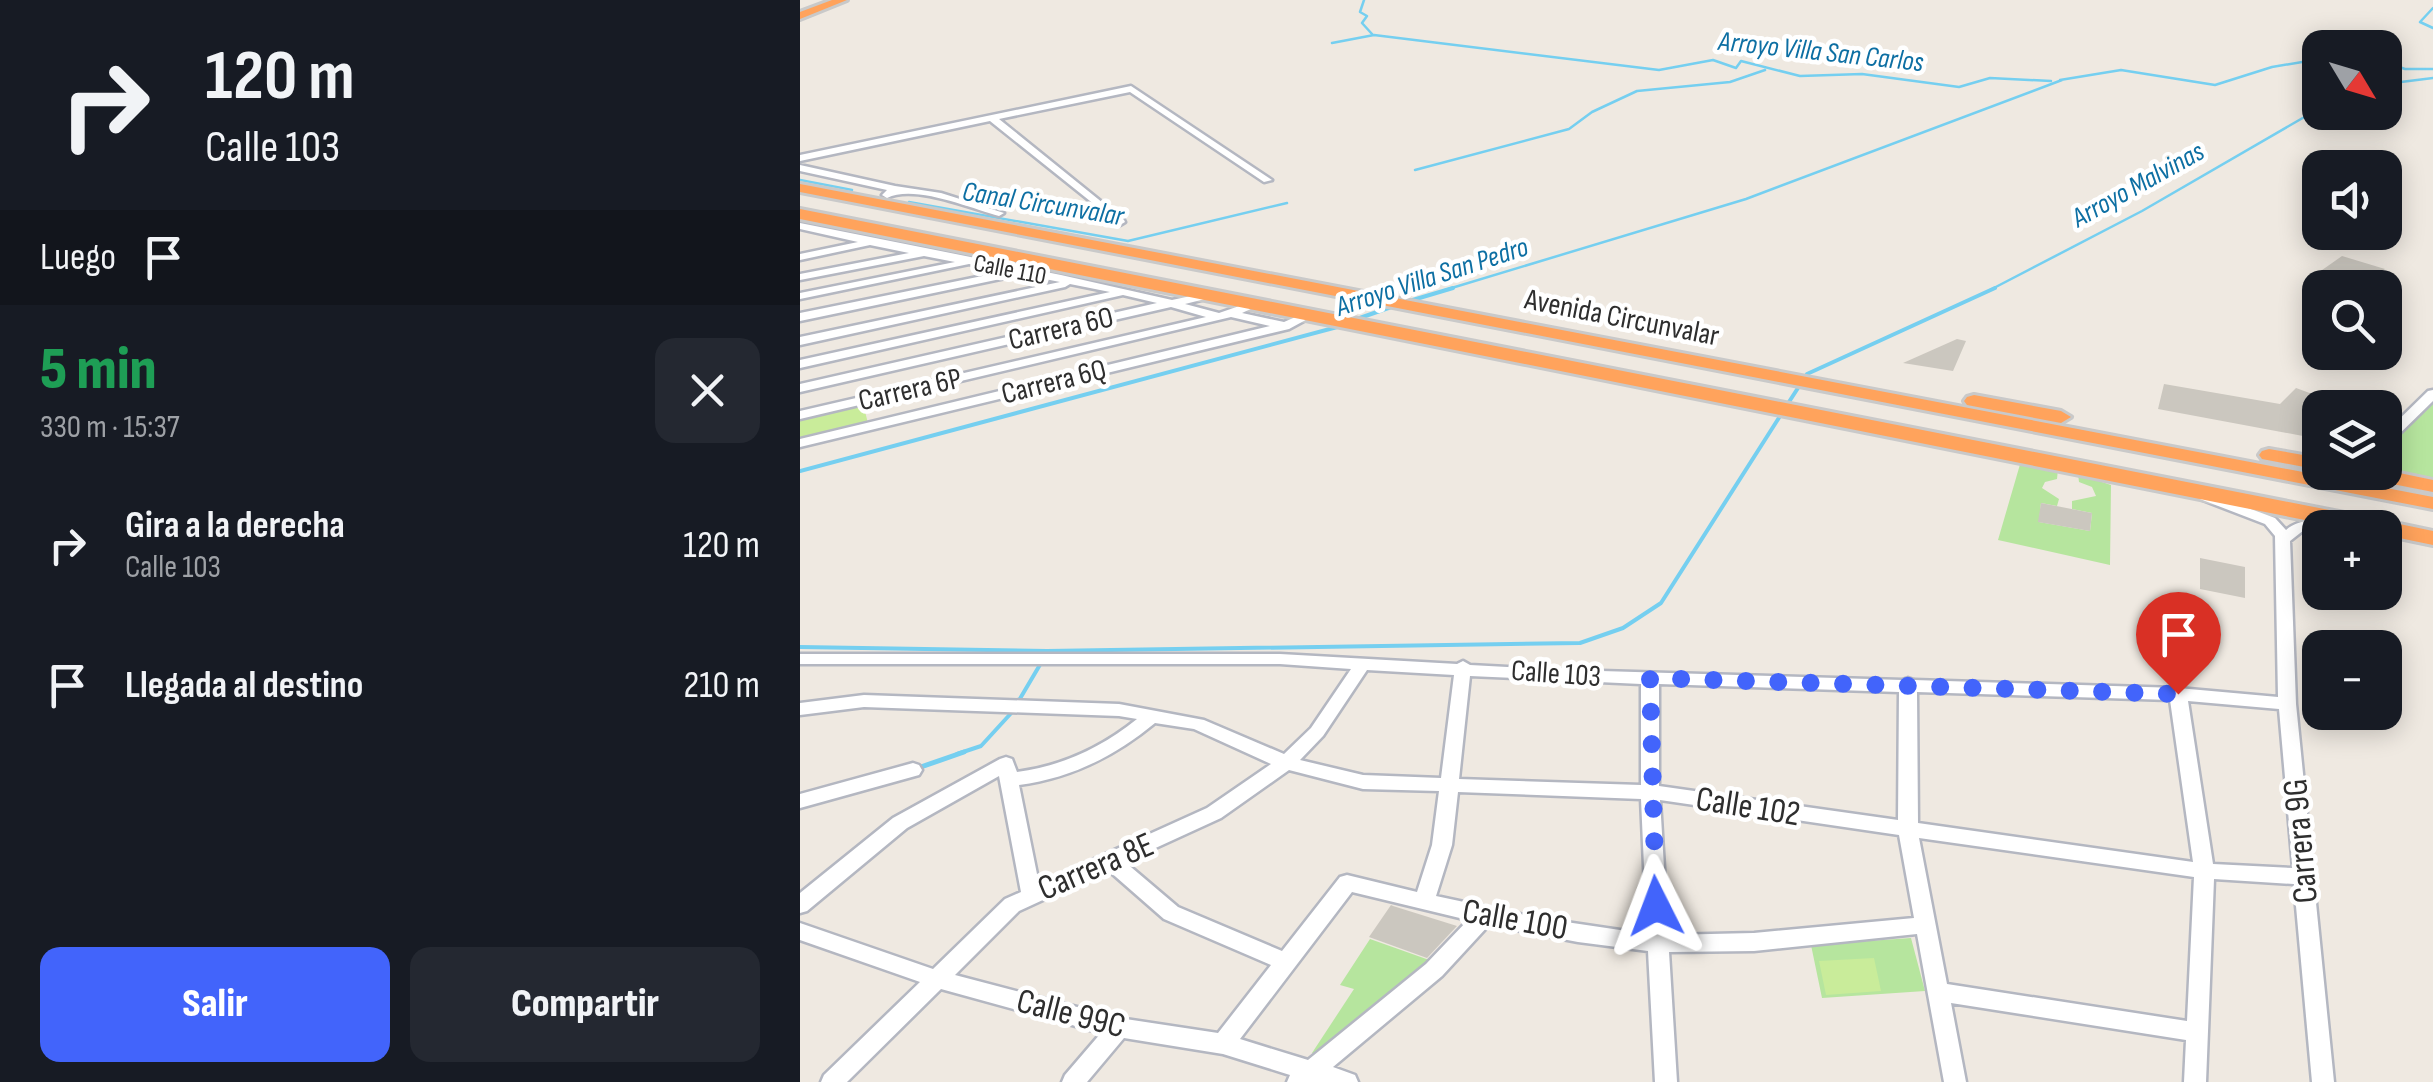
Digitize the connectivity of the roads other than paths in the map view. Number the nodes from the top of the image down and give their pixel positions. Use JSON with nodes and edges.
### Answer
{"nodes":[{"id":1,"x":819,"y":0,"type":"edge"},
{"id":2,"x":830,"y":0,"type":"edge"},
{"id":3,"x":841,"y":0,"type":"edge"},
{"id":4,"x":800,"y":5,"type":"edge"},
{"id":5,"x":800,"y":16,"type":"edge"},
{"id":6,"x":993,"y":119,"type":"junction"},
{"id":7,"x":800,"y":163,"type":"edge"},
{"id":8,"x":1267,"y":180,"type":"dead end"},
{"id":9,"x":800,"y":188,"type":"edge"},
{"id":10,"x":800,"y":214,"type":"edge"},
{"id":11,"x":999,"y":214,"type":"dead end"},
{"id":12,"x":1120,"y":222,"type":"dead end"},
{"id":13,"x":800,"y":226,"type":"edge"},
{"id":14,"x":830,"y":227,"type":"junction"},
{"id":15,"x":884,"y":238,"type":"junction"},
{"id":16,"x":800,"y":239,"type":"edge"},
{"id":17,"x":958,"y":245,"type":"junction"},
{"id":18,"x":926,"y":252,"type":"junction"},
{"id":19,"x":996,"y":252,"type":"junction"},
{"id":20,"x":800,"y":257,"type":"edge"},
{"id":21,"x":968,"y":262,"type":"junction"},
{"id":22,"x":1048,"y":263,"type":"junction"},
{"id":23,"x":1233,"y":272,"type":"junction"},
{"id":24,"x":1017,"y":273,"type":"junction"},
{"id":25,"x":1098,"y":274,"type":"junction"},
{"id":26,"x":800,"y":276,"type":"edge"},
{"id":27,"x":1075,"y":282,"type":"junction"},
{"id":28,"x":1150,"y":284,"type":"junction"},
{"id":29,"x":1128,"y":292,"type":"junction"},
{"id":30,"x":800,"y":296,"type":"edge"},
{"id":31,"x":1210,"y":297,"type":"junction"},
{"id":32,"x":1174,"y":304,"type":"junction"},
{"id":33,"x":1251,"y":305,"type":"junction"},
{"id":34,"x":1226,"y":316,"type":"junction"},
{"id":35,"x":1307,"y":316,"type":"junction"},
{"id":36,"x":800,"y":318,"type":"edge"},
{"id":37,"x":1285,"y":326,"type":"junction"},
{"id":38,"x":800,"y":341,"type":"edge"},
{"id":39,"x":800,"y":364,"type":"edge"},
{"id":40,"x":800,"y":388,"type":"edge"},
{"id":41,"x":2433,"y":394,"type":"edge"},
{"id":42,"x":1872,"y":396,"type":"junction"},
{"id":43,"x":800,"y":415,"type":"edge"},
{"id":44,"x":2402,"y":424,"type":"edge"},
{"id":45,"x":2017,"y":425,"type":"junction"},
{"id":46,"x":800,"y":443,"type":"edge"},
{"id":47,"x":2000,"y":451,"type":"junction"},
{"id":48,"x":2302,"y":461,"type":"edge"},
{"id":49,"x":2402,"y":480,"type":"edge"},
{"id":50,"x":2433,"y":486,"type":"edge"},
{"id":51,"x":2196,"y":492,"type":"junction"},
{"id":52,"x":2433,"y":503,"type":"edge"},
{"id":53,"x":2302,"y":513,"type":"edge"},
{"id":54,"x":2302,"y":526,"type":"edge"},
{"id":55,"x":2402,"y":532,"type":"edge"},
{"id":56,"x":2433,"y":538,"type":"edge"},
{"id":57,"x":2282,"y":540,"type":"junction"},
{"id":58,"x":800,"y":659,"type":"edge"},
{"id":59,"x":1364,"y":663,"type":"junction"},
{"id":60,"x":1463,"y":667,"type":"junction"},
{"id":61,"x":1650,"y":678,"type":"junction"},
{"id":62,"x":1908,"y":684,"type":"junction"},
{"id":63,"x":2178,"y":694,"type":"junction"},
{"id":64,"x":2287,"y":704,"type":"junction"},
{"id":65,"x":800,"y":709,"type":"edge"},
{"id":66,"x":1153,"y":715,"type":"junction"},
{"id":67,"x":1286,"y":763,"type":"junction"},
{"id":68,"x":913,"y":770,"type":"dead end"},
{"id":69,"x":1008,"y":772,"type":"junction"},
{"id":70,"x":1447,"y":787,"type":"junction"},
{"id":71,"x":1650,"y":792,"type":"junction"},
{"id":72,"x":800,"y":802,"type":"edge"},
{"id":73,"x":1908,"y":832,"type":"junction"},
{"id":74,"x":1113,"y":863,"type":"junction"},
{"id":75,"x":2204,"y":871,"type":"junction"},
{"id":76,"x":2305,"y":877,"type":"junction"},
{"id":77,"x":1032,"y":893,"type":"junction"},
{"id":78,"x":1424,"y":902,"type":"junction"},
{"id":79,"x":800,"y":905,"type":"edge"},
{"id":80,"x":1484,"y":918,"type":"junction"},
{"id":81,"x":1923,"y":924,"type":"junction"},
{"id":82,"x":800,"y":931,"type":"edge"},
{"id":83,"x":1658,"y":943,"type":"junction"},
{"id":84,"x":1284,"y":962,"type":"junction"},
{"id":85,"x":937,"y":979,"type":"junction"},
{"id":86,"x":1938,"y":992,"type":"junction"},
{"id":87,"x":1119,"y":1028,"type":"junction"},
{"id":88,"x":2196,"y":1032,"type":"junction"},
{"id":89,"x":1223,"y":1044,"type":"junction"},
{"id":90,"x":1305,"y":1076,"type":"edge"},
{"id":91,"x":832,"y":1082,"type":"edge"},
{"id":92,"x":1073,"y":1082,"type":"edge"},
{"id":93,"x":1346,"y":1082,"type":"edge"},
{"id":94,"x":1666,"y":1082,"type":"edge"},
{"id":95,"x":1956,"y":1082,"type":"edge"},
{"id":96,"x":2195,"y":1082,"type":"edge"},
{"id":97,"x":2323,"y":1082,"type":"edge"}],
"edges":[{"from":1,"to":4,"type":"highway"},
{"from":2,"to":4,"type":"highway"},
{"from":3,"to":4,"type":"highway"},
{"from":3,"to":5,"type":"highway"},
{"from":6,"to":7,"type":"street"},
{"from":6,"to":8,"type":"street"},
{"from":6,"to":12,"type":"street"},
{"from":7,"to":11,"type":"street"},
{"from":9,"to":23,"type":"highway","name":"Avenida Circunvalar"},
{"from":10,"to":14,"type":"highway","name":"Avenida Circunvalar"},
{"from":13,"to":14,"type":"street"},
{"from":14,"to":15,"type":"highway","name":"Avenida Circunvalar"},
{"from":14,"to":16,"type":"street"},
{"from":15,"to":17,"type":"highway","name":"Avenida Circunvalar"},
{"from":15,"to":18,"type":"street","name":"Calle 110"},
{"from":15,"to":20,"type":"street"},
{"from":17,"to":18,"type":"street"},
{"from":17,"to":19,"type":"highway","name":"Avenida Circunvalar"},
{"from":18,"to":21,"type":"street","name":"Calle 110"},
{"from":18,"to":26,"type":"street"},
{"from":19,"to":21,"type":"street"},
{"from":19,"to":22,"type":"highway","name":"Avenida Circunvalar"},
{"from":21,"to":24,"type":"street","name":"Calle 110"},
{"from":21,"to":30,"type":"street"},
{"from":22,"to":24,"type":"street"},
{"from":22,"to":25,"type":"highway","name":"Avenida Circunvalar"},
{"from":23,"to":31,"type":"highway"},
{"from":23,"to":42,"type":"highway","name":"Avenida Circunvalar"},
{"from":24,"to":27,"type":"street","name":"Calle 110"},
{"from":24,"to":36,"type":"street"},
{"from":25,"to":27,"type":"street"},
{"from":25,"to":28,"type":"highway","name":"Avenida Circunvalar"},
{"from":27,"to":29,"type":"street","name":"Calle 110"},
{"from":27,"to":38,"type":"street"},
{"from":28,"to":29,"type":"street"},
{"from":28,"to":31,"type":"highway","name":"Avenida Circunvalar"},
{"from":29,"to":32,"type":"street","name":"Calle 110"},
{"from":29,"to":39,"type":"street"},
{"from":31,"to":32,"type":"street","name":"Carrera 6O"},
{"from":31,"to":33,"type":"highway","name":"Avenida Circunvalar"},
{"from":32,"to":34,"type":"street","name":"Calle 110"},
{"from":32,"to":40,"type":"street","name":"Carrera 6O"},
{"from":33,"to":34,"type":"street","name":"Carrera 6P"},
{"from":33,"to":35,"type":"highway","name":"Avenida Circunvalar"},
{"from":34,"to":37,"type":"street","name":"Calle 110"},
{"from":34,"to":43,"type":"street","name":"Carrera 6P"},
{"from":35,"to":37,"type":"street","name":"Carrera 6Q"},
{"from":35,"to":47,"type":"highway","name":"Avenida Circunvalar"},
{"from":37,"to":46,"type":"street","name":"Carrera 6Q"},
{"from":41,"to":44,"type":"street"},
{"from":42,"to":45,"type":"highway","name":"Avenida Circunvalar"},
{"from":42,"to":48,"type":"highway"},
{"from":45,"to":47,"type":"highway"},
{"from":45,"to":52,"type":"highway","name":"Avenida Circunvalar"},
{"from":47,"to":51,"type":"highway","name":"Avenida Circunvalar"},
{"from":49,"to":50,"type":"highway"},
{"from":51,"to":53,"type":"highway","name":"Avenida Circunvalar"},
{"from":51,"to":57,"type":"street"},
{"from":54,"to":57,"type":"street"},
{"from":55,"to":56,"type":"highway","name":"Avenida Circunvalar"},
{"from":57,"to":64,"type":"street","name":"Carrera 9G"},
{"from":58,"to":59,"type":"street","name":"Calle 103"},
{"from":59,"to":60,"type":"street","name":"Calle 103"},
{"from":59,"to":67,"type":"street","name":"Carrera 8E"},
{"from":60,"to":61,"type":"street","name":"Calle 103"},
{"from":60,"to":70,"type":"street"},
{"from":61,"to":62,"type":"street","name":"Calle 103"},
{"from":61,"to":71,"type":"street"},
{"from":62,"to":63,"type":"street","name":"Calle 103"},
{"from":62,"to":73,"type":"street"},
{"from":63,"to":64,"type":"street","name":"Calle 103"},
{"from":63,"to":75,"type":"street"},
{"from":64,"to":76,"type":"street","name":"Carrera 9G"},
{"from":65,"to":66,"type":"street","name":"Calle 102"},
{"from":66,"to":67,"type":"street","name":"Calle 102"},
{"from":66,"to":69,"type":"street"},
{"from":67,"to":70,"type":"street","name":"Calle 102"},
{"from":67,"to":74,"type":"street","name":"Carrera 8E"},
{"from":68,"to":72,"type":"street"},
{"from":69,"to":77,"type":"street"},
{"from":69,"to":79,"type":"street"},
{"from":70,"to":71,"type":"street","name":"Calle 102"},
{"from":70,"to":78,"type":"street"},
{"from":71,"to":73,"type":"street","name":"Calle 102"},
{"from":71,"to":83,"type":"street"},
{"from":73,"to":75,"type":"street","name":"Calle 102"},
{"from":73,"to":81,"type":"street"},
{"from":74,"to":77,"type":"street","name":"Carrera 8E"},
{"from":74,"to":84,"type":"street"},
{"from":75,"to":76,"type":"street","name":"Calle 102"},
{"from":75,"to":88,"type":"street"},
{"from":76,"to":97,"type":"street","name":"Carrera 9G"},
{"from":77,"to":85,"type":"street","name":"Carrera 8E"},
{"from":78,"to":80,"type":"street","name":"Calle 100"},
{"from":78,"to":84,"type":"street","name":"Calle 100"},
{"from":80,"to":83,"type":"street","name":"Calle 100"},
{"from":80,"to":90,"type":"street"},
{"from":81,"to":83,"type":"street","name":"Calle 100"},
{"from":81,"to":86,"type":"street"},
{"from":82,"to":85,"type":"street","name":"Calle 99C"},
{"from":83,"to":94,"type":"street"},
{"from":84,"to":89,"type":"street"},
{"from":85,"to":87,"type":"street","name":"Calle 99C"},
{"from":85,"to":91,"type":"street","name":"Carrera 8E"},
{"from":86,"to":88,"type":"street"},
{"from":86,"to":95,"type":"street"},
{"from":87,"to":89,"type":"street","name":"Calle 99C"},
{"from":87,"to":92,"type":"street"},
{"from":88,"to":96,"type":"street"},
{"from":89,"to":90,"type":"street","name":"Calle 99C"},
{"from":90,"to":93,"type":"street","name":"Calle 99C"}]}
